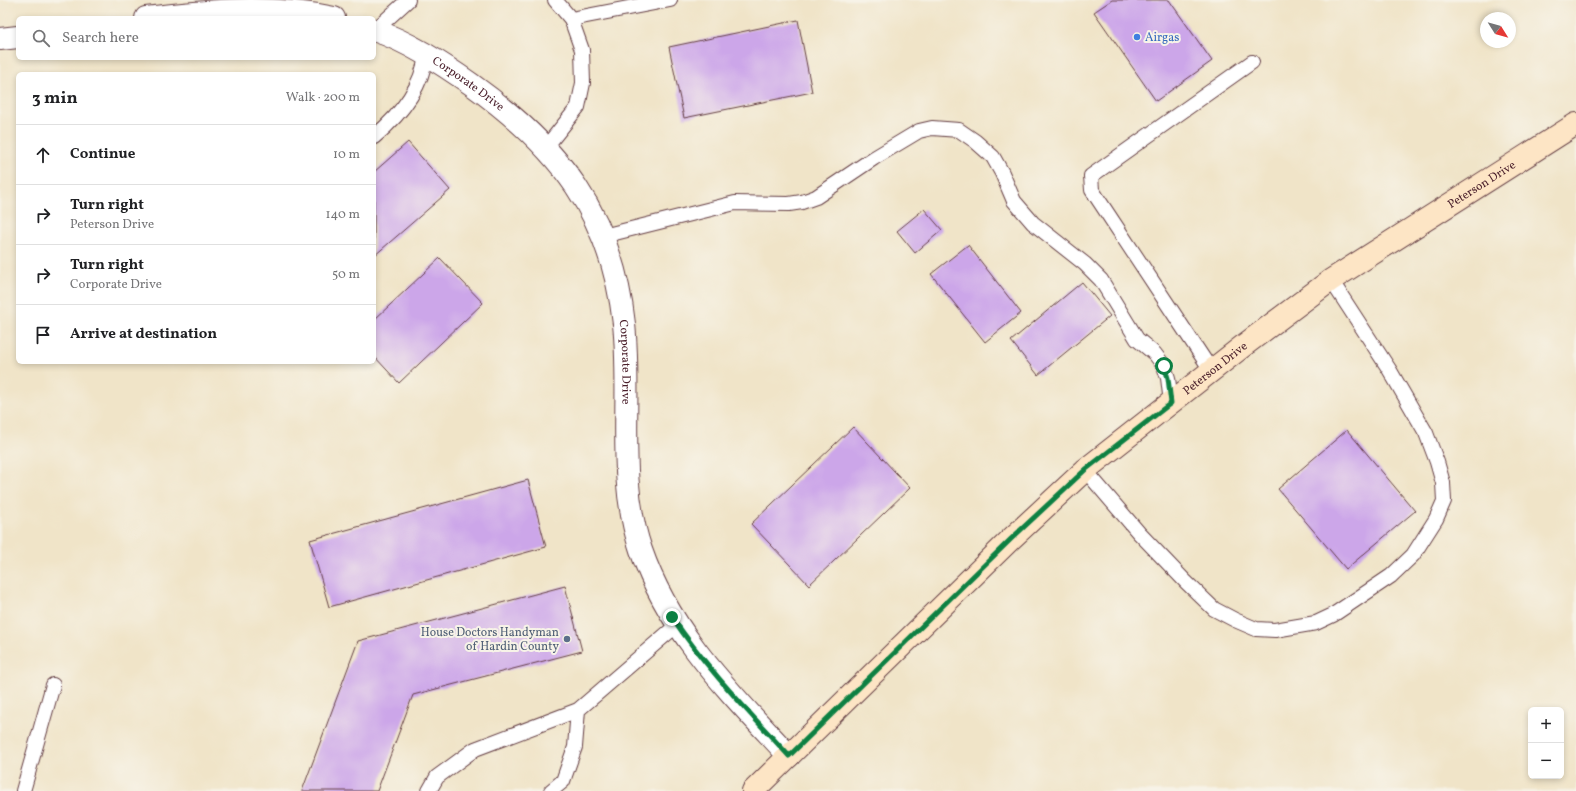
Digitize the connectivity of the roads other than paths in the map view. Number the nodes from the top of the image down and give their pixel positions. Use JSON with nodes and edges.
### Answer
{"nodes":[{"id":1,"x":408,"y":0,"type":"edge"},
{"id":2,"x":555,"y":0,"type":"edge"},
{"id":3,"x":670,"y":0,"type":"edge"},
{"id":4,"x":163,"y":16,"type":"edge"},
{"id":5,"x":325,"y":16,"type":"edge"},
{"id":6,"x":571,"y":19,"type":"junction"},
{"id":7,"x":376,"y":28,"type":"edge"},
{"id":8,"x":376,"y":31,"type":"edge"},
{"id":9,"x":16,"y":36,"type":"edge"},
{"id":10,"x":0,"y":39,"type":"edge"},
{"id":11,"x":426,"y":55,"type":"junction"},
{"id":12,"x":1252,"y":62,"type":"dead end"},
{"id":13,"x":1576,"y":124,"type":"edge"},
{"id":14,"x":376,"y":135,"type":"edge"},
{"id":15,"x":546,"y":148,"type":"junction"},
{"id":16,"x":603,"y":236,"type":"junction"},
{"id":17,"x":1331,"y":280,"type":"junction"},
{"id":18,"x":1211,"y":370,"type":"junction"},
{"id":19,"x":1171,"y":403,"type":"junction"},
{"id":20,"x":1085,"y":470,"type":"junction"},
{"id":21,"x":677,"y":625,"type":"junction"},
{"id":22,"x":53,"y":685,"type":"dead end"},
{"id":23,"x":578,"y":710,"type":"junction"},
{"id":24,"x":789,"y":756,"type":"junction"},
{"id":25,"x":23,"y":791,"type":"edge"},
{"id":26,"x":429,"y":791,"type":"edge"},
{"id":27,"x":551,"y":791,"type":"edge"},
{"id":28,"x":753,"y":791,"type":"edge"}],
"edges":[{"from":1,"to":7,"type":"lane"},
{"from":2,"to":6,"type":"lane"},
{"from":3,"to":6,"type":"lane"},
{"from":4,"to":5,"type":"street"},
{"from":6,"to":15,"type":"lane"},
{"from":8,"to":11,"type":"street","name":"Corporate Drive"},
{"from":9,"to":10,"type":"street"},
{"from":11,"to":14,"type":"lane"},
{"from":11,"to":15,"type":"street","name":"Corporate Drive"},
{"from":12,"to":18,"type":"lane"},
{"from":13,"to":17,"type":"street","name":"Peterson Drive"},
{"from":15,"to":16,"type":"street","name":"Corporate Drive"},
{"from":16,"to":19,"type":"lane"},
{"from":16,"to":21,"type":"street","name":"Corporate Drive"},
{"from":17,"to":18,"type":"street","name":"Peterson Drive"},
{"from":17,"to":20,"type":"lane"},
{"from":18,"to":19,"type":"street","name":"Peterson Drive"},
{"from":19,"to":20,"type":"street","name":"Peterson Drive"},
{"from":20,"to":24,"type":"street","name":"Peterson Drive"},
{"from":21,"to":23,"type":"lane"},
{"from":21,"to":24,"type":"street","name":"Corporate Drive"},
{"from":22,"to":25,"type":"lane"},
{"from":23,"to":26,"type":"lane"},
{"from":23,"to":27,"type":"lane"},
{"from":24,"to":28,"type":"street","name":"Peterson Drive"}]}
